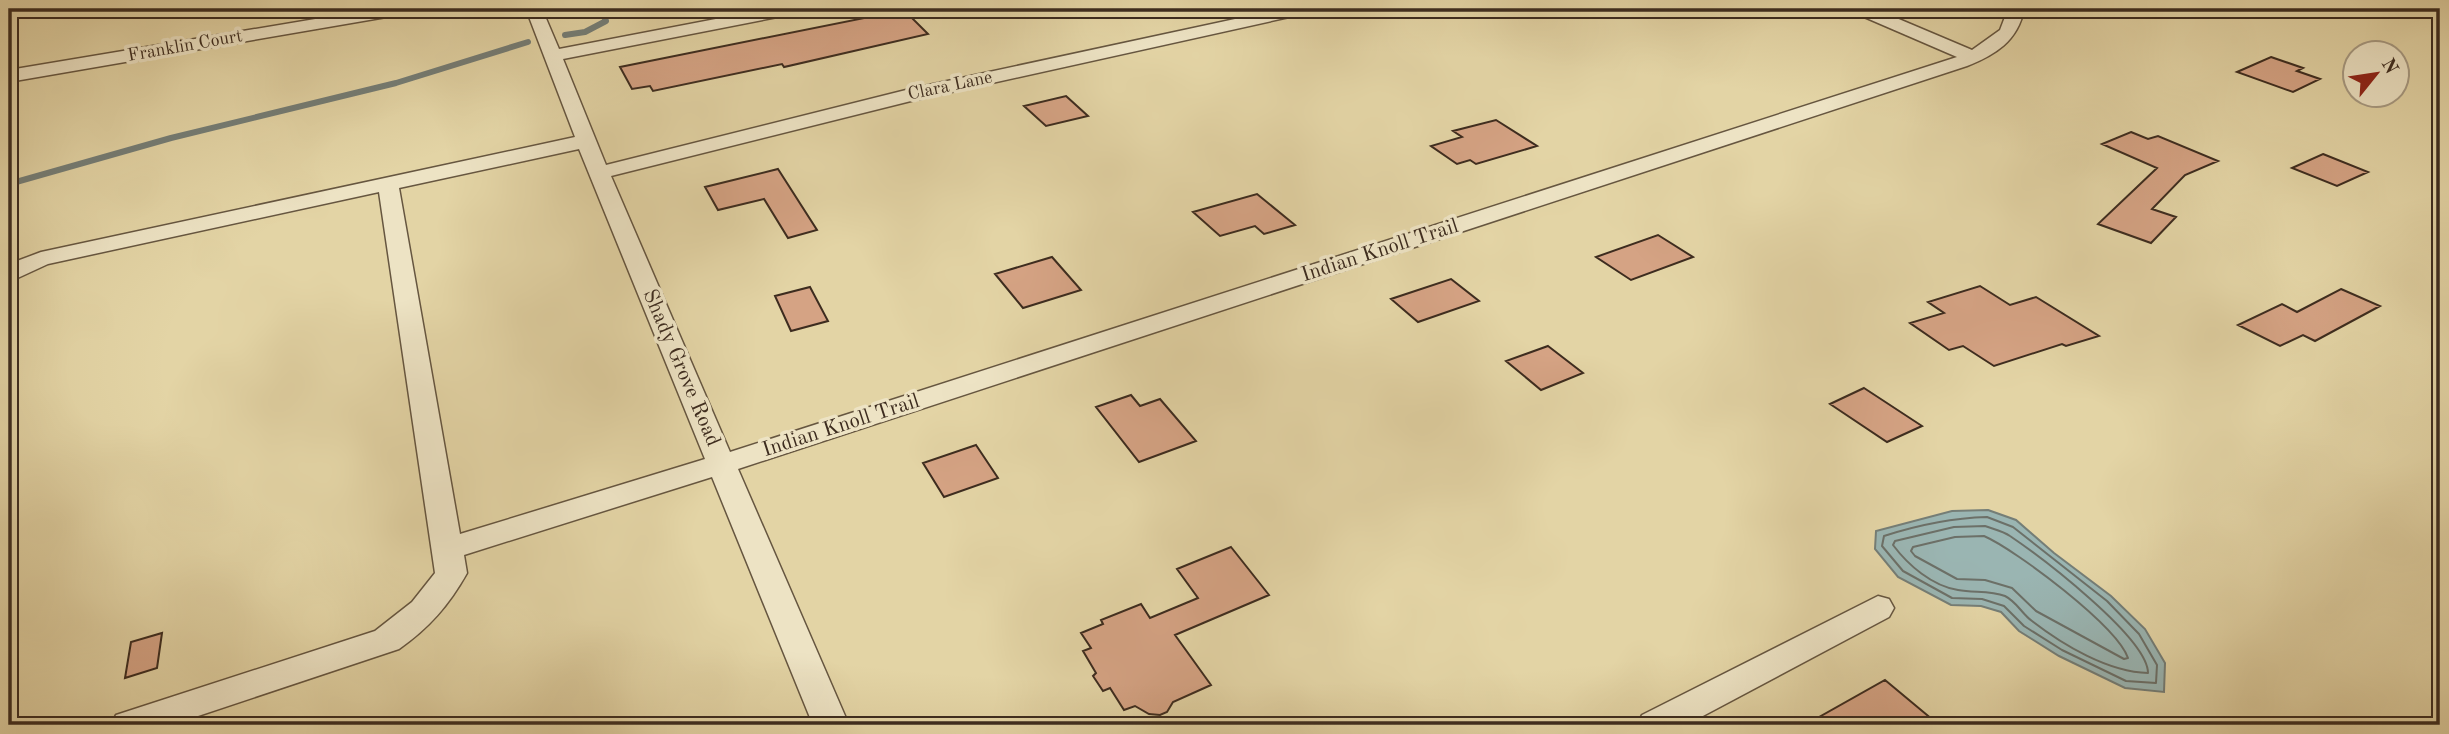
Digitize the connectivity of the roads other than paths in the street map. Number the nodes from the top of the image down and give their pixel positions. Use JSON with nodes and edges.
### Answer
{"nodes":[{"id":1,"x":404,"y":9,"type":"edge"},
{"id":2,"x":534,"y":9,"type":"edge"},
{"id":3,"x":793,"y":9,"type":"edge"},
{"id":4,"x":1303,"y":9,"type":"edge"},
{"id":5,"x":1861,"y":9,"type":"edge"},
{"id":6,"x":2015,"y":9,"type":"edge"},
{"id":7,"x":553,"y":56,"type":"junction"},
{"id":8,"x":1972,"y":57,"type":"junction"},
{"id":9,"x":9,"y":76,"type":"edge"},
{"id":10,"x":587,"y":141,"type":"junction"},
{"id":11,"x":599,"y":173,"type":"junction"},
{"id":12,"x":388,"y":184,"type":"junction"},
{"id":13,"x":9,"y":275,"type":"edge"},
{"id":14,"x":721,"y":463,"type":"junction"},
{"id":15,"x":447,"y":549,"type":"junction"},
{"id":16,"x":1878,"y":608,"type":"dead end"},
{"id":17,"x":129,"y":725,"type":"edge"},
{"id":18,"x":831,"y":725,"type":"edge"},
{"id":19,"x":1655,"y":725,"type":"edge"}],
"edges":[{"from":1,"to":9,"type":"street","name":"Franklin Court"},
{"from":2,"to":7,"type":"street","name":"Shady Grove Road"},
{"from":3,"to":7,"type":"street"},
{"from":4,"to":11,"type":"street","name":"Clara Lane"},
{"from":5,"to":8,"type":"street"},
{"from":6,"to":8,"type":"street","name":"Indian Knoll Trail"},
{"from":7,"to":10,"type":"street","name":"Shady Grove Road"},
{"from":8,"to":14,"type":"street","name":"Indian Knoll Trail"},
{"from":10,"to":11,"type":"street","name":"Shady Grove Road"},
{"from":10,"to":12,"type":"street"},
{"from":11,"to":14,"type":"street","name":"Shady Grove Road"},
{"from":12,"to":13,"type":"street"},
{"from":12,"to":15,"type":"street"},
{"from":14,"to":15,"type":"street","name":"Indian Knoll Trail"},
{"from":14,"to":18,"type":"street","name":"Shady Grove Road"},
{"from":15,"to":17,"type":"street"},
{"from":16,"to":19,"type":"street"}]}
